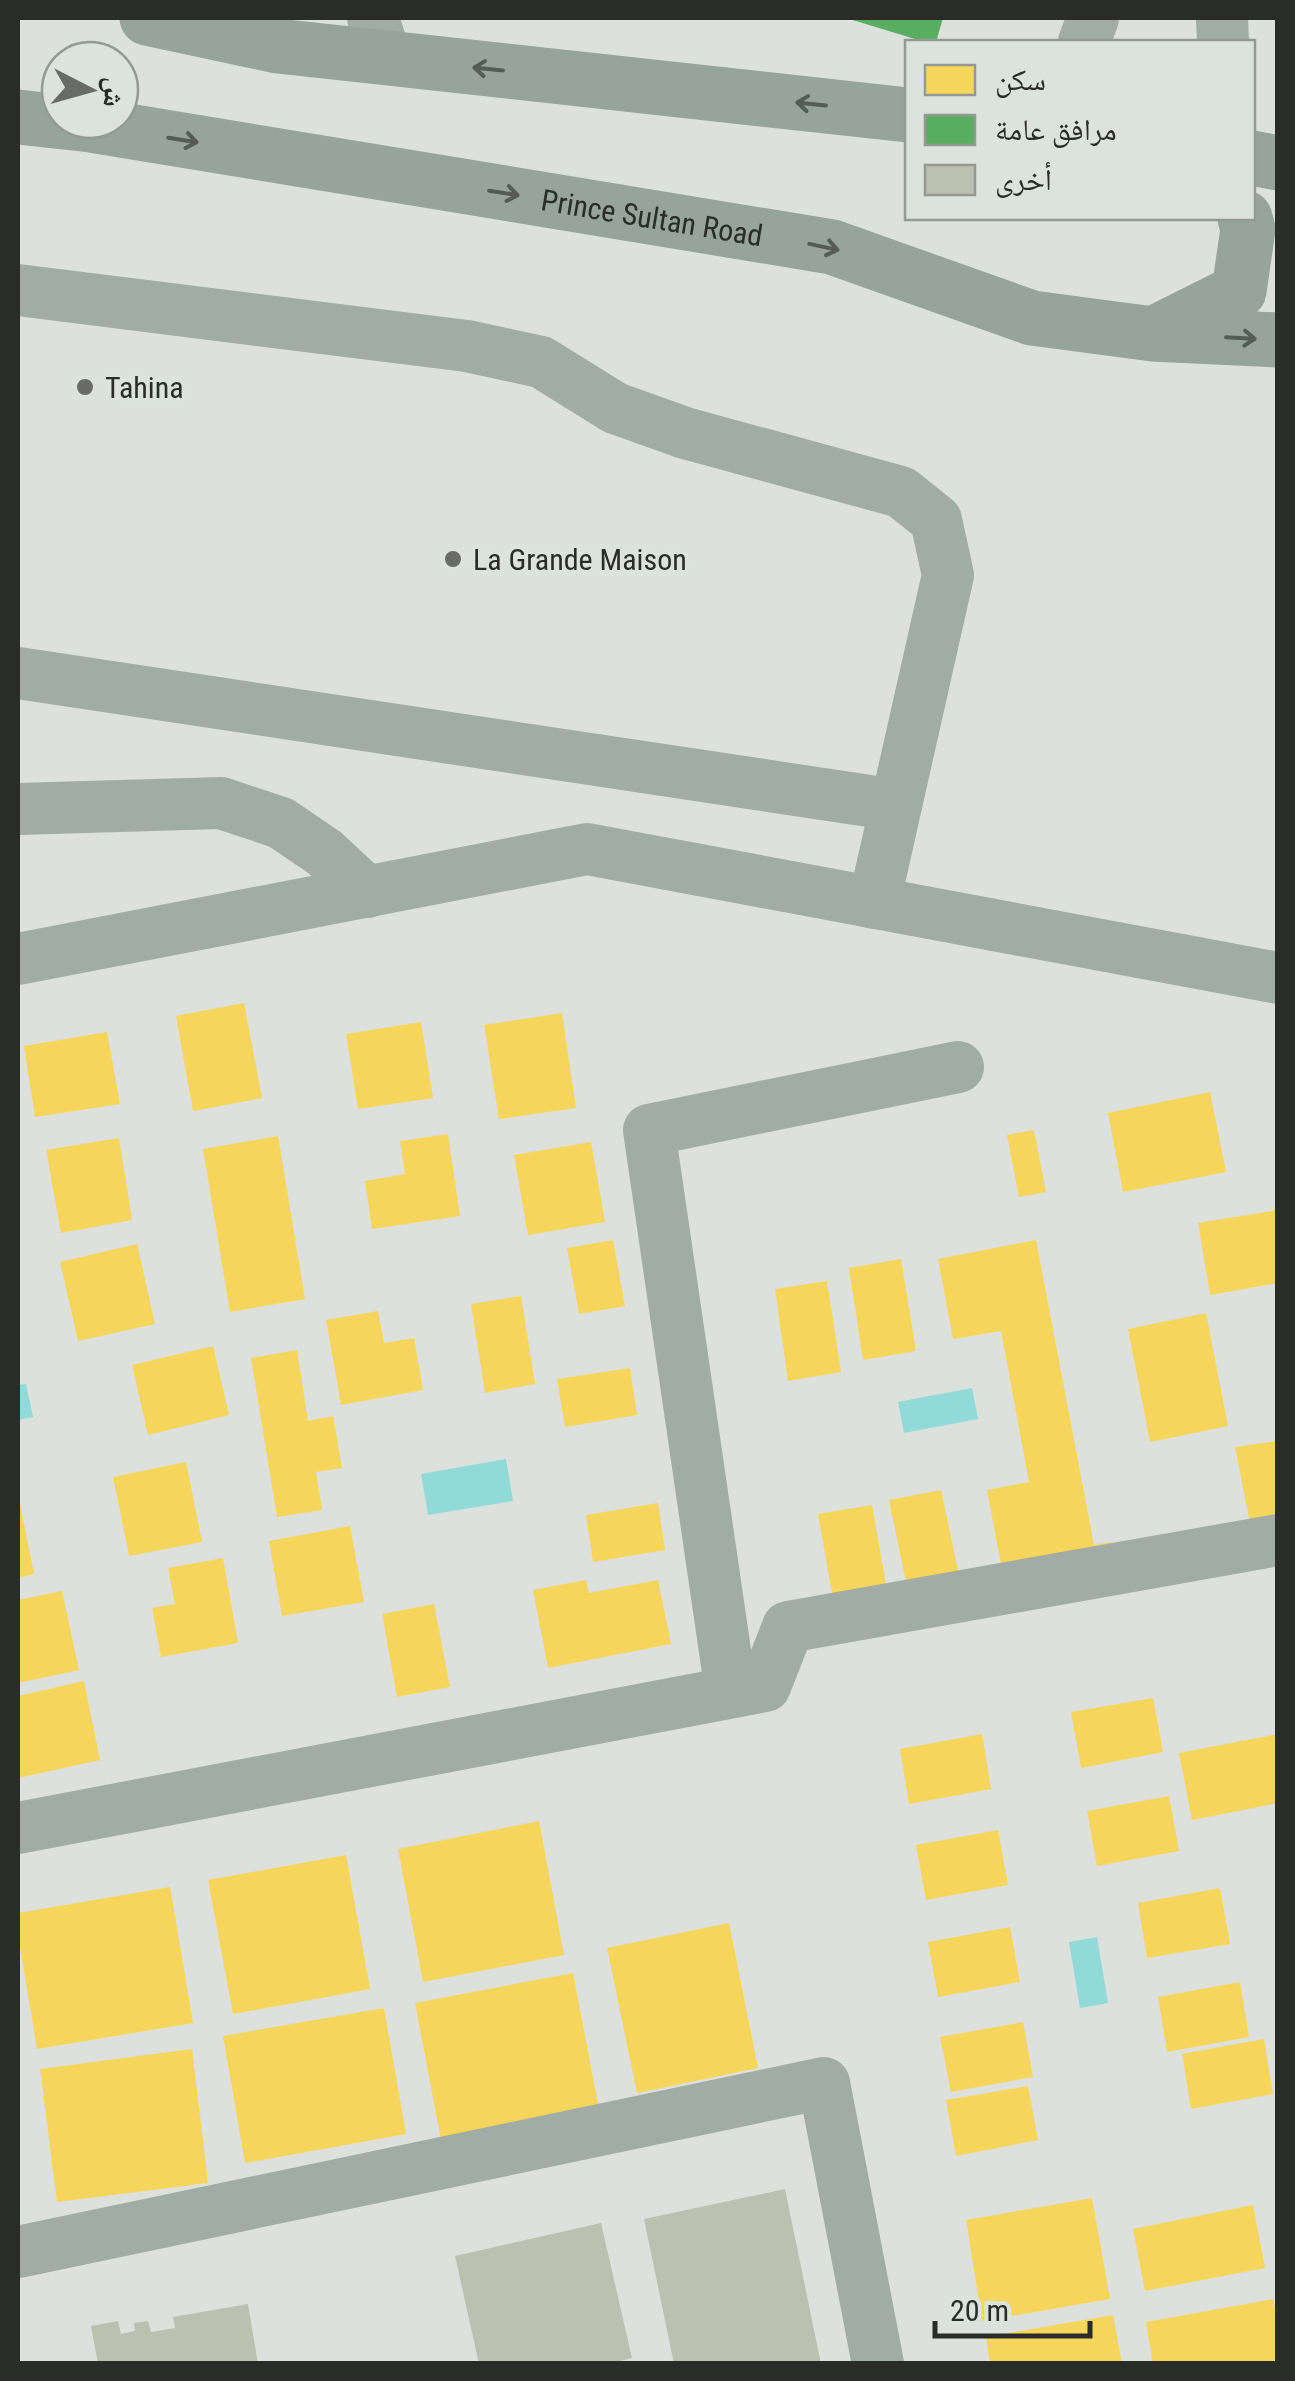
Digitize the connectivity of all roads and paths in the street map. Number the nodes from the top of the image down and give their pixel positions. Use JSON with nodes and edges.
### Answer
{"nodes":[{"id":1,"x":173,"y":20,"type":"edge"},
{"id":2,"x":379,"y":38,"type":"edge"},
{"id":3,"x":905,"y":115,"type":"edge"},
{"id":4,"x":18,"y":117,"type":"edge"},
{"id":5,"x":1246,"y":220,"type":"edge"},
{"id":6,"x":18,"y":290,"type":"edge"},
{"id":7,"x":1153,"y":334,"type":"junction"},
{"id":8,"x":1278,"y":340,"type":"edge"},
{"id":9,"x":18,"y":672,"type":"edge"},
{"id":10,"x":896,"y":805,"type":"junction"},
{"id":11,"x":18,"y":810,"type":"edge"},
{"id":12,"x":367,"y":892,"type":"junction"},
{"id":13,"x":874,"y":902,"type":"junction"},
{"id":14,"x":18,"y":959,"type":"edge"},
{"id":15,"x":1278,"y":978,"type":"edge"},
{"id":16,"x":958,"y":1067,"type":"dead end"},
{"id":17,"x":1278,"y":1540,"type":"edge"},
{"id":18,"x":731,"y":1692,"type":"junction"},
{"id":19,"x":18,"y":1828,"type":"edge"},
{"id":20,"x":18,"y":2252,"type":"edge"},
{"id":21,"x":878,"y":2364,"type":"edge"}],
"edges":[{"from":1,"to":2,"type":"main road"},
{"from":3,"to":2,"type":"main road","one_way":true},
{"from":4,"to":7,"type":"main road","name":"Prince Sultan Road","one_way":true},
{"from":5,"to":7,"type":"main road"},
{"from":6,"to":10,"type":"street"},
{"from":7,"to":8,"type":"main road","name":"Prince Sultan Road","one_way":true},
{"from":9,"to":10,"type":"street"},
{"from":10,"to":13,"type":"street"},
{"from":11,"to":12,"type":"street"},
{"from":12,"to":13,"type":"street"},
{"from":12,"to":14,"type":"street"},
{"from":13,"to":15,"type":"street"},
{"from":16,"to":18,"type":"street"},
{"from":17,"to":18,"type":"street"},
{"from":18,"to":19,"type":"street"},
{"from":20,"to":21,"type":"street"}]}
